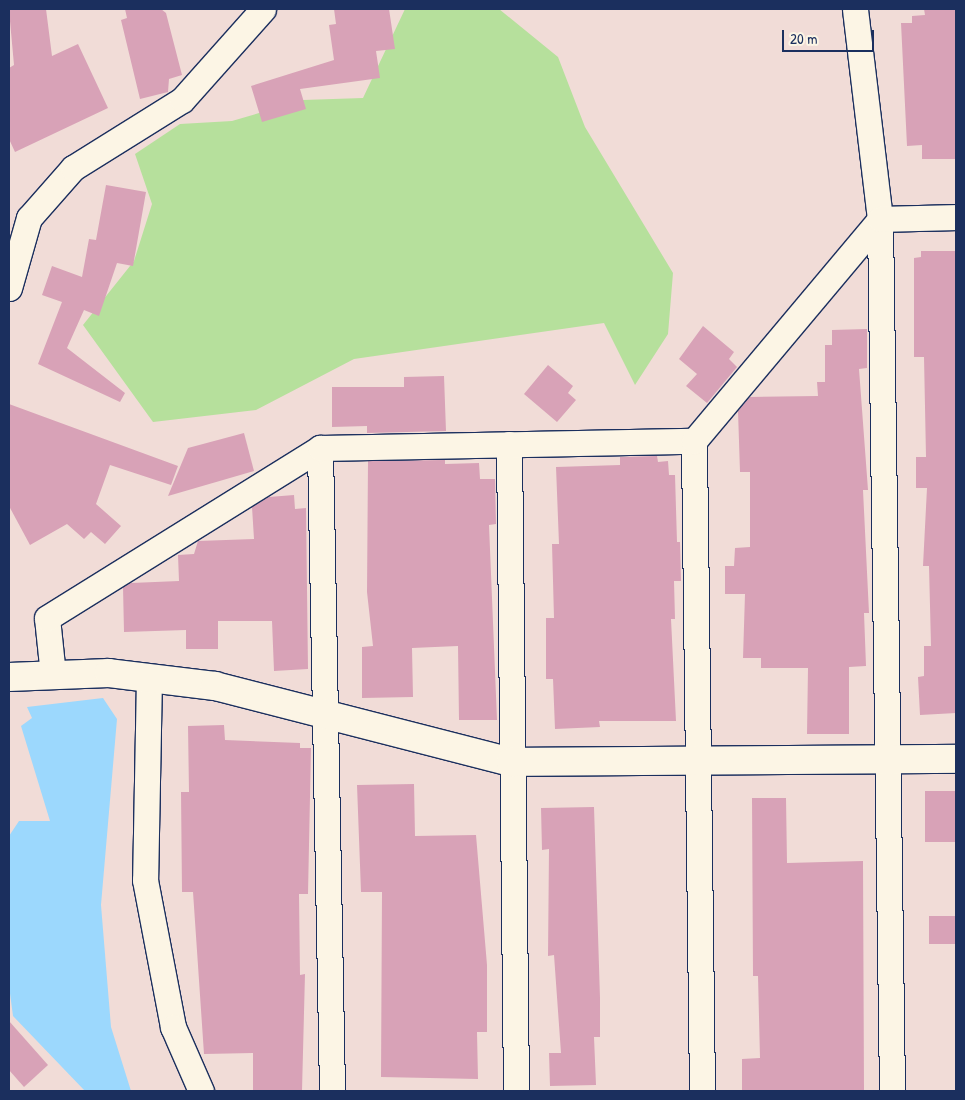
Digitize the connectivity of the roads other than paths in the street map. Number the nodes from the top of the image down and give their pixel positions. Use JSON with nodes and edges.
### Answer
{"nodes":[{"id":1,"x":263,"y":9,"type":"edge"},
{"id":2,"x":855,"y":9,"type":"edge"},
{"id":3,"x":956,"y":217,"type":"edge"},
{"id":4,"x":880,"y":219,"type":"junction"},
{"id":5,"x":9,"y":288,"type":"edge"},
{"id":6,"x":694,"y":441,"type":"junction"},
{"id":7,"x":509,"y":444,"type":"junction"},
{"id":8,"x":320,"y":448,"type":"junction"},
{"id":9,"x":53,"y":675,"type":"junction"},
{"id":10,"x":9,"y":677,"type":"edge"},
{"id":11,"x":149,"y":677,"type":"junction"},
{"id":12,"x":325,"y":713,"type":"junction"},
{"id":13,"x":885,"y":759,"type":"junction"},
{"id":14,"x":956,"y":759,"type":"edge"},
{"id":15,"x":700,"y":761,"type":"junction"},
{"id":16,"x":512,"y":762,"type":"junction"},
{"id":17,"x":202,"y":1091,"type":"edge"},
{"id":18,"x":332,"y":1091,"type":"edge"},
{"id":19,"x":516,"y":1091,"type":"edge"},
{"id":20,"x":702,"y":1091,"type":"edge"},
{"id":21,"x":892,"y":1091,"type":"edge"}],
"edges":[{"from":1,"to":5,"type":"street"},
{"from":2,"to":4,"type":"street"},
{"from":3,"to":4,"type":"street"},
{"from":4,"to":6,"type":"street"},
{"from":4,"to":13,"type":"street"},
{"from":6,"to":7,"type":"street"},
{"from":6,"to":15,"type":"street"},
{"from":7,"to":8,"type":"street"},
{"from":7,"to":16,"type":"street"},
{"from":8,"to":9,"type":"street"},
{"from":8,"to":12,"type":"street"},
{"from":9,"to":10,"type":"street"},
{"from":9,"to":11,"type":"street"},
{"from":11,"to":12,"type":"street"},
{"from":11,"to":17,"type":"street"},
{"from":12,"to":16,"type":"street"},
{"from":12,"to":18,"type":"street"},
{"from":13,"to":14,"type":"street"},
{"from":13,"to":15,"type":"street"},
{"from":13,"to":21,"type":"street"},
{"from":15,"to":16,"type":"street"},
{"from":15,"to":20,"type":"street"},
{"from":16,"to":19,"type":"street"}]}
